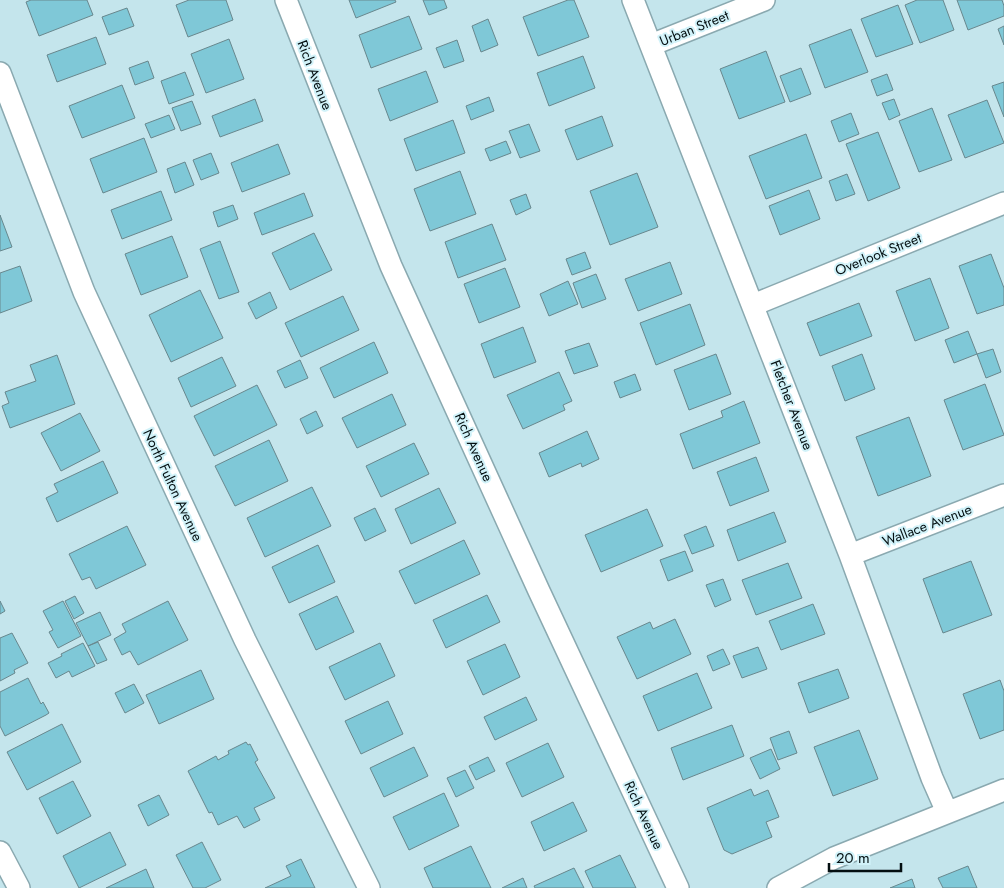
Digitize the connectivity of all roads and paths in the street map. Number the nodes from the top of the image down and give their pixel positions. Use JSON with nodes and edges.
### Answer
{"nodes":[{"id":1,"x":286,"y":0,"type":"edge"},
{"id":2,"x":633,"y":0,"type":"edge"},
{"id":3,"x":764,"y":0,"type":"edge"},
{"id":4,"x":651,"y":45,"type":"junction"},
{"id":5,"x":0,"y":72,"type":"edge"},
{"id":6,"x":1004,"y":203,"type":"edge"},
{"id":7,"x":753,"y":304,"type":"junction"},
{"id":8,"x":1004,"y":495,"type":"edge"},
{"id":9,"x":850,"y":555,"type":"junction"},
{"id":10,"x":1004,"y":790,"type":"edge"},
{"id":11,"x":947,"y":812,"type":"junction"},
{"id":12,"x":0,"y":852,"type":"edge"},
{"id":13,"x":19,"y":888,"type":"edge"},
{"id":14,"x":370,"y":888,"type":"edge"},
{"id":15,"x":678,"y":888,"type":"edge"},
{"id":16,"x":778,"y":888,"type":"edge"}],
"edges":[{"from":1,"to":15,"type":"street","name":"Rich Avenue"},
{"from":2,"to":4,"type":"street","name":"Fletcher Avenue"},
{"from":3,"to":4,"type":"street","name":"Urban Street"},
{"from":4,"to":7,"type":"street","name":"Fletcher Avenue"},
{"from":5,"to":14,"type":"street","name":"North Fulton Avenue"},
{"from":6,"to":7,"type":"street","name":"Overlook Street"},
{"from":7,"to":9,"type":"street","name":"Fletcher Avenue"},
{"from":8,"to":9,"type":"street","name":"Wallace Avenue"},
{"from":9,"to":11,"type":"street","name":"Fletcher Avenue"},
{"from":10,"to":11,"type":"street"},
{"from":11,"to":16,"type":"street"},
{"from":12,"to":13,"type":"street"}]}
